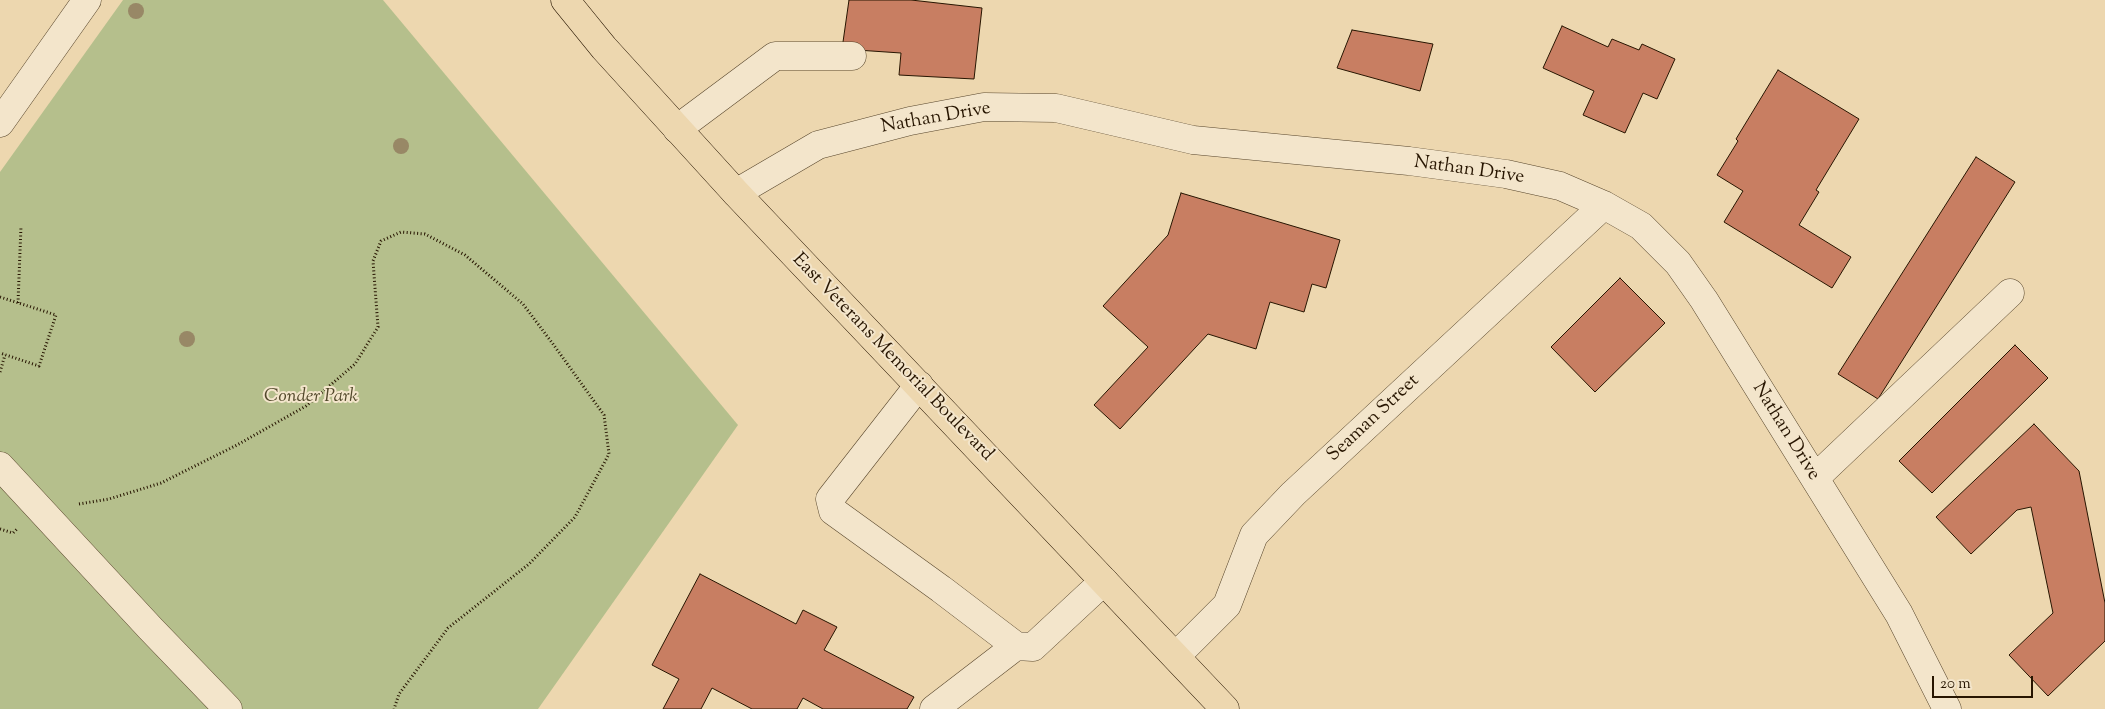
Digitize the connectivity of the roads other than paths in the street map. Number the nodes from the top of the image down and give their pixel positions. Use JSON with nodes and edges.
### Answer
{"nodes":[{"id":1,"x":87,"y":0,"type":"edge"},
{"id":2,"x":565,"y":0,"type":"edge"},
{"id":3,"x":852,"y":56,"type":"dead end"},
{"id":4,"x":0,"y":123,"type":"edge"},
{"id":5,"x":678,"y":129,"type":"junction"},
{"id":6,"x":736,"y":193,"type":"junction"},
{"id":7,"x":1604,"y":205,"type":"junction"},
{"id":8,"x":2010,"y":293,"type":"dead end"},
{"id":9,"x":918,"y":385,"type":"junction"},
{"id":10,"x":0,"y":466,"type":"edge"},
{"id":11,"x":1814,"y":478,"type":"junction"},
{"id":12,"x":1104,"y":582,"type":"junction"},
{"id":13,"x":1016,"y":646,"type":"junction"},
{"id":14,"x":1176,"y":656,"type":"junction"},
{"id":15,"x":228,"y":709,"type":"edge"},
{"id":16,"x":934,"y":709,"type":"edge"},
{"id":17,"x":1225,"y":709,"type":"edge"},
{"id":18,"x":1947,"y":709,"type":"edge"}],
"edges":[{"from":1,"to":4,"type":"street"},
{"from":2,"to":5,"type":"main road","name":"East Veterans Memorial Boulevard"},
{"from":3,"to":5,"type":"street"},
{"from":5,"to":6,"type":"main road","name":"East Veterans Memorial Boulevard"},
{"from":6,"to":7,"type":"street","name":"Nathan Drive"},
{"from":6,"to":9,"type":"main road","name":"East Veterans Memorial Boulevard"},
{"from":7,"to":11,"type":"street","name":"Nathan Drive"},
{"from":7,"to":14,"type":"street","name":"Seaman Street"},
{"from":8,"to":11,"type":"street"},
{"from":9,"to":12,"type":"main road","name":"East Veterans Memorial Boulevard"},
{"from":9,"to":13,"type":"street"},
{"from":10,"to":15,"type":"street"},
{"from":11,"to":18,"type":"street","name":"Nathan Drive"},
{"from":12,"to":13,"type":"street"},
{"from":12,"to":14,"type":"main road","name":"East Veterans Memorial Boulevard"},
{"from":13,"to":16,"type":"street"},
{"from":14,"to":17,"type":"main road","name":"East Veterans Memorial Boulevard"}]}
